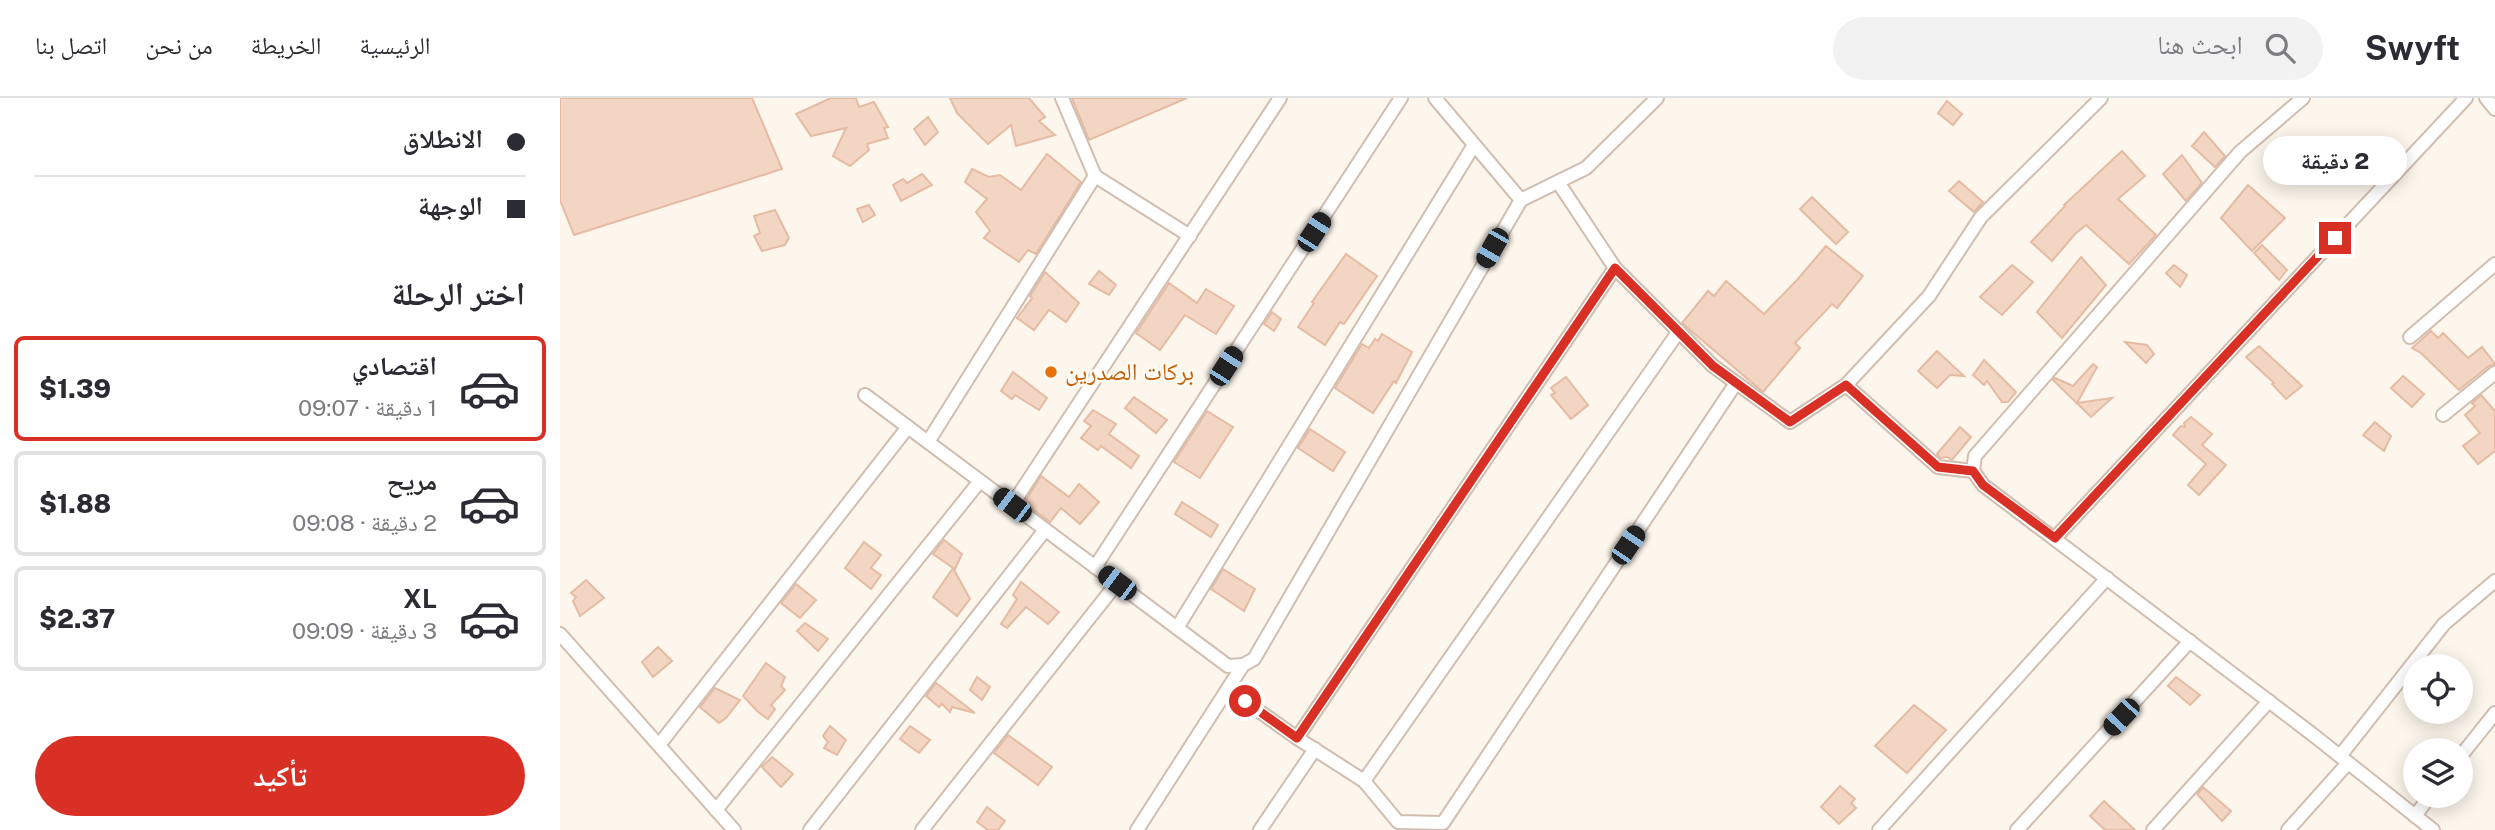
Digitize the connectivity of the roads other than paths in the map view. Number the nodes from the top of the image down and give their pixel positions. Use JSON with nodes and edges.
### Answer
{"nodes":[{"id":1,"x":1062,"y":98,"type":"edge"},
{"id":2,"x":1280,"y":98,"type":"edge"},
{"id":3,"x":1401,"y":98,"type":"edge"},
{"id":4,"x":1435,"y":98,"type":"edge"},
{"id":5,"x":1657,"y":98,"type":"edge"},
{"id":6,"x":2101,"y":98,"type":"edge"},
{"id":7,"x":2303,"y":98,"type":"edge"},
{"id":8,"x":2466,"y":98,"type":"edge"},
{"id":9,"x":2486,"y":98,"type":"edge"},
{"id":10,"x":2495,"y":109,"type":"edge"},
{"id":11,"x":1474,"y":145,"type":"junction"},
{"id":12,"x":1095,"y":176,"type":"junction"},
{"id":13,"x":1558,"y":182,"type":"junction"},
{"id":14,"x":1521,"y":200,"type":"junction"},
{"id":15,"x":1190,"y":236,"type":"junction"},
{"id":16,"x":2495,"y":264,"type":"edge"},
{"id":17,"x":1615,"y":268,"type":"junction"},
{"id":18,"x":1679,"y":331,"type":"junction"},
{"id":19,"x":2410,"y":337,"type":"dead end"},
{"id":20,"x":2495,"y":373,"type":"edge"},
{"id":21,"x":1736,"y":383,"type":"junction"},
{"id":22,"x":1846,"y":385,"type":"junction"},
{"id":23,"x":865,"y":395,"type":"dead end"},
{"id":24,"x":2444,"y":415,"type":"dead end"},
{"id":25,"x":908,"y":427,"type":"junction"},
{"id":26,"x":928,"y":442,"type":"junction"},
{"id":27,"x":1973,"y":471,"type":"junction"},
{"id":28,"x":980,"y":481,"type":"junction"},
{"id":29,"x":1012,"y":505,"type":"junction"},
{"id":30,"x":1045,"y":530,"type":"junction"},
{"id":31,"x":2055,"y":538,"type":"junction"},
{"id":32,"x":1095,"y":567,"type":"junction"},
{"id":33,"x":2107,"y":578,"type":"junction"},
{"id":34,"x":2495,"y":581,"type":"edge"},
{"id":35,"x":1117,"y":583,"type":"junction"},
{"id":36,"x":1177,"y":628,"type":"junction"},
{"id":37,"x":560,"y":634,"type":"edge"},
{"id":38,"x":2190,"y":641,"type":"junction"},
{"id":39,"x":1243,"y":665,"type":"junction"},
{"id":40,"x":1228,"y":689,"type":"junction"},
{"id":41,"x":2269,"y":701,"type":"junction"},
{"id":42,"x":2495,"y":713,"type":"edge"},
{"id":43,"x":1297,"y":738,"type":"junction"},
{"id":44,"x":2473,"y":741,"type":"edge"},
{"id":45,"x":659,"y":746,"type":"junction"},
{"id":46,"x":1315,"y":749,"type":"junction"},
{"id":47,"x":2344,"y":760,"type":"junction"},
{"id":48,"x":1364,"y":781,"type":"junction"},
{"id":49,"x":2421,"y":808,"type":"edge"},
{"id":50,"x":716,"y":810,"type":"junction"},
{"id":51,"x":2415,"y":816,"type":"junction"},
{"id":52,"x":1395,"y":826,"type":"edge"},
{"id":53,"x":734,"y":830,"type":"edge"},
{"id":54,"x":810,"y":830,"type":"edge"},
{"id":55,"x":922,"y":830,"type":"edge"},
{"id":56,"x":1137,"y":830,"type":"edge"},
{"id":57,"x":1261,"y":830,"type":"edge"},
{"id":58,"x":1879,"y":830,"type":"edge"},
{"id":59,"x":2017,"y":830,"type":"edge"},
{"id":60,"x":2153,"y":830,"type":"edge"},
{"id":61,"x":2288,"y":830,"type":"edge"},
{"id":62,"x":2433,"y":830,"type":"edge"}],
"edges":[{"from":1,"to":12,"type":"street"},
{"from":2,"to":15,"type":"street"},
{"from":3,"to":32,"type":"street"},
{"from":4,"to":11,"type":"street"},
{"from":5,"to":13,"type":"street"},
{"from":6,"to":22,"type":"street"},
{"from":7,"to":27,"type":"street"},
{"from":8,"to":31,"type":"street"},
{"from":9,"to":10,"type":"street"},
{"from":11,"to":14,"type":"street"},
{"from":11,"to":36,"type":"street"},
{"from":12,"to":15,"type":"street"},
{"from":12,"to":26,"type":"street"},
{"from":13,"to":14,"type":"street"},
{"from":13,"to":17,"type":"street"},
{"from":14,"to":39,"type":"street"},
{"from":15,"to":29,"type":"street"},
{"from":16,"to":19,"type":"street"},
{"from":17,"to":18,"type":"street"},
{"from":17,"to":43,"type":"street"},
{"from":18,"to":21,"type":"street"},
{"from":18,"to":48,"type":"street"},
{"from":20,"to":24,"type":"street"},
{"from":21,"to":22,"type":"street"},
{"from":21,"to":52,"type":"street"},
{"from":22,"to":27,"type":"street"},
{"from":23,"to":25,"type":"street"},
{"from":25,"to":26,"type":"street"},
{"from":25,"to":45,"type":"street"},
{"from":26,"to":28,"type":"street"},
{"from":27,"to":31,"type":"street"},
{"from":28,"to":29,"type":"street"},
{"from":28,"to":50,"type":"street"},
{"from":29,"to":30,"type":"street"},
{"from":30,"to":32,"type":"street"},
{"from":30,"to":54,"type":"street"},
{"from":31,"to":33,"type":"street"},
{"from":32,"to":35,"type":"street"},
{"from":33,"to":38,"type":"street"},
{"from":33,"to":58,"type":"street"},
{"from":34,"to":47,"type":"street"},
{"from":35,"to":36,"type":"street"},
{"from":35,"to":55,"type":"street"},
{"from":36,"to":39,"type":"street"},
{"from":37,"to":45,"type":"street"},
{"from":38,"to":41,"type":"street"},
{"from":38,"to":59,"type":"street"},
{"from":39,"to":40,"type":"street"},
{"from":40,"to":43,"type":"street"},
{"from":40,"to":56,"type":"street"},
{"from":41,"to":47,"type":"street"},
{"from":41,"to":60,"type":"street"},
{"from":42,"to":44,"type":"street"},
{"from":43,"to":46,"type":"street"},
{"from":45,"to":50,"type":"street"},
{"from":46,"to":48,"type":"street"},
{"from":46,"to":57,"type":"street"},
{"from":47,"to":51,"type":"street"},
{"from":47,"to":61,"type":"street"},
{"from":48,"to":52,"type":"street"},
{"from":49,"to":51,"type":"street"},
{"from":50,"to":53,"type":"street"},
{"from":51,"to":62,"type":"street"}]}
